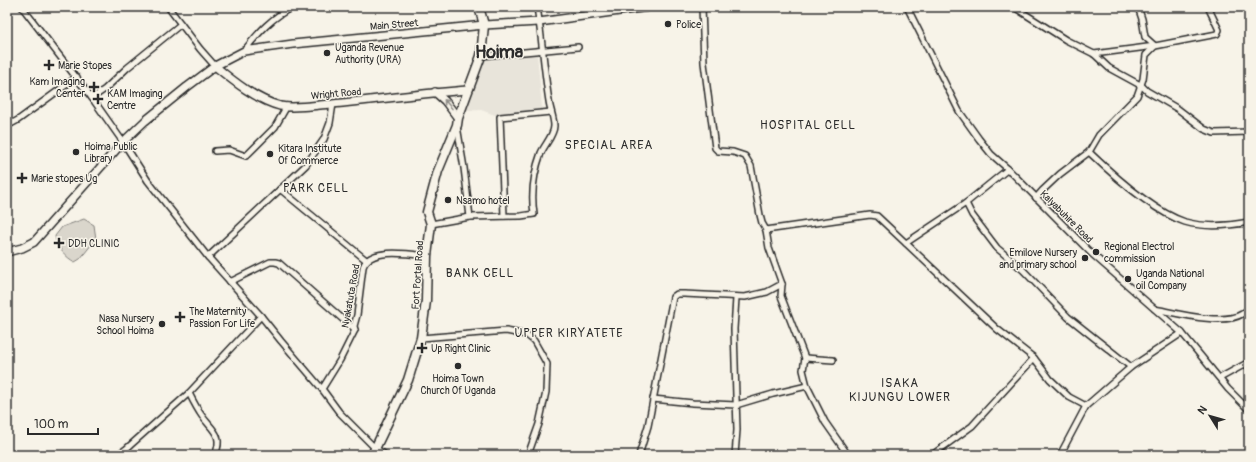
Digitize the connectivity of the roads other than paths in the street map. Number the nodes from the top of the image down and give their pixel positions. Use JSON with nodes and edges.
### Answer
{"nodes":[{"id":1,"x":22,"y":7,"type":"edge"},
{"id":2,"x":168,"y":7,"type":"edge"},
{"id":3,"x":293,"y":7,"type":"edge"},
{"id":4,"x":479,"y":7,"type":"edge"},
{"id":5,"x":537,"y":7,"type":"edge"},
{"id":6,"x":649,"y":7,"type":"edge"},
{"id":7,"x":702,"y":7,"type":"edge"},
{"id":8,"x":907,"y":7,"type":"edge"},
{"id":9,"x":1014,"y":7,"type":"edge"},
{"id":10,"x":1138,"y":7,"type":"edge"},
{"id":11,"x":1208,"y":7,"type":"edge"},
{"id":12,"x":539,"y":22,"type":"junction"},
{"id":13,"x":181,"y":24,"type":"junction"},
{"id":14,"x":484,"y":25,"type":"junction"},
{"id":15,"x":1155,"y":46,"type":"junction"},
{"id":16,"x":578,"y":47,"type":"dead end"},
{"id":17,"x":544,"y":50,"type":"junction"},
{"id":18,"x":244,"y":51,"type":"junction"},
{"id":19,"x":1094,"y":54,"type":"junction"},
{"id":20,"x":481,"y":56,"type":"junction"},
{"id":21,"x":215,"y":66,"type":"junction"},
{"id":22,"x":77,"y":77,"type":"junction"},
{"id":23,"x":1142,"y":86,"type":"junction"},
{"id":24,"x":468,"y":90,"type":"junction"},
{"id":25,"x":436,"y":92,"type":"junction"},
{"id":26,"x":92,"y":98,"type":"junction"},
{"id":27,"x":333,"y":104,"type":"junction"},
{"id":28,"x":287,"y":106,"type":"junction"},
{"id":29,"x":551,"y":112,"type":"junction"},
{"id":30,"x":457,"y":121,"type":"junction"},
{"id":31,"x":7,"y":126,"type":"edge"},
{"id":32,"x":1249,"y":132,"type":"edge"},
{"id":33,"x":124,"y":142,"type":"junction"},
{"id":34,"x":215,"y":151,"type":"dead end"},
{"id":35,"x":1089,"y":152,"type":"junction"},
{"id":36,"x":1008,"y":169,"type":"junction"},
{"id":37,"x":280,"y":189,"type":"junction"},
{"id":38,"x":1036,"y":198,"type":"junction"},
{"id":39,"x":966,"y":203,"type":"junction"},
{"id":40,"x":470,"y":216,"type":"junction"},
{"id":41,"x":504,"y":216,"type":"junction"},
{"id":42,"x":1249,"y":222,"type":"edge"},
{"id":43,"x":431,"y":224,"type":"junction"},
{"id":44,"x":766,"y":230,"type":"junction"},
{"id":45,"x":906,"y":243,"type":"junction"},
{"id":46,"x":7,"y":252,"type":"edge"},
{"id":47,"x":427,"y":256,"type":"junction"},
{"id":48,"x":208,"y":257,"type":"junction"},
{"id":49,"x":366,"y":260,"type":"junction"},
{"id":50,"x":230,"y":282,"type":"junction"},
{"id":51,"x":782,"y":284,"type":"junction"},
{"id":52,"x":736,"y":298,"type":"junction"},
{"id":53,"x":1249,"y":308,"type":"edge"},
{"id":54,"x":1154,"y":309,"type":"junction"},
{"id":55,"x":261,"y":316,"type":"junction"},
{"id":56,"x":355,"y":330,"type":"junction"},
{"id":57,"x":1182,"y":333,"type":"junction"},
{"id":58,"x":421,"y":338,"type":"junction"},
{"id":59,"x":805,"y":358,"type":"junction"},
{"id":60,"x":1034,"y":358,"type":"junction"},
{"id":61,"x":833,"y":360,"type":"dead end"},
{"id":62,"x":1249,"y":362,"type":"edge"},
{"id":63,"x":1132,"y":367,"type":"junction"},
{"id":64,"x":1220,"y":378,"type":"junction"},
{"id":65,"x":807,"y":386,"type":"junction"},
{"id":66,"x":322,"y":389,"type":"junction"},
{"id":67,"x":188,"y":393,"type":"junction"},
{"id":68,"x":653,"y":399,"type":"junction"},
{"id":69,"x":736,"y":405,"type":"junction"},
{"id":70,"x":1086,"y":406,"type":"junction"},
{"id":71,"x":1249,"y":410,"type":"edge"},
{"id":72,"x":373,"y":451,"type":"edge"},
{"id":73,"x":117,"y":455,"type":"edge"},
{"id":74,"x":215,"y":455,"type":"edge"},
{"id":75,"x":386,"y":455,"type":"edge"},
{"id":76,"x":528,"y":455,"type":"edge"},
{"id":77,"x":639,"y":455,"type":"edge"},
{"id":78,"x":735,"y":455,"type":"edge"},
{"id":79,"x":848,"y":455,"type":"edge"},
{"id":80,"x":932,"y":455,"type":"edge"},
{"id":81,"x":1060,"y":455,"type":"edge"}],
"edges":[{"from":1,"to":22,"type":"street"},
{"from":2,"to":13,"type":"street"},
{"from":3,"to":18,"type":"street"},
{"from":4,"to":14,"type":"main road"},
{"from":5,"to":12,"type":"street"},
{"from":6,"to":12,"type":"street","name":"Main Street"},
{"from":7,"to":44,"type":"street"},
{"from":8,"to":36,"type":"street","name":"Kalyabuhire Road"},
{"from":9,"to":19,"type":"street"},
{"from":10,"to":15,"type":"street"},
{"from":11,"to":15,"type":"street"},
{"from":12,"to":14,"type":"street","name":"Main Street"},
{"from":12,"to":17,"type":"street"},
{"from":13,"to":21,"type":"street"},
{"from":13,"to":26,"type":"street"},
{"from":14,"to":18,"type":"street","name":"Main Street"},
{"from":14,"to":20,"type":"main road","name":"Fort Portal Road"},
{"from":15,"to":19,"type":"street"},
{"from":15,"to":23,"type":"street"},
{"from":16,"to":17,"type":"street"},
{"from":17,"to":20,"type":"street"},
{"from":17,"to":29,"type":"street"},
{"from":18,"to":21,"type":"street","name":"Main Street"},
{"from":19,"to":23,"type":"street"},
{"from":20,"to":24,"type":"main road","name":"Fort Portal Road"},
{"from":21,"to":28,"type":"street","name":"Wright Road"},
{"from":21,"to":33,"type":"street","name":"Main Street"},
{"from":22,"to":26,"type":"street"},
{"from":22,"to":31,"type":"street"},
{"from":23,"to":32,"type":"street"},
{"from":23,"to":35,"type":"street"},
{"from":24,"to":25,"type":"street","name":"Wright Road"},
{"from":24,"to":30,"type":"main road","name":"Fort Portal Road"},
{"from":25,"to":27,"type":"street","name":"Wright Road"},
{"from":30,"to":25,"type":"street","one_way":true},
{"from":26,"to":33,"type":"street"},
{"from":27,"to":28,"type":"street","name":"Wright Road"},
{"from":27,"to":37,"type":"street"},
{"from":28,"to":34,"type":"street"},
{"from":29,"to":41,"type":"street"},
{"from":29,"to":41,"type":"street"},
{"from":30,"to":40,"type":"street"},
{"from":30,"to":43,"type":"main road","name":"Fort Portal Road"},
{"from":33,"to":46,"type":"street","name":"Main Street"},
{"from":33,"to":48,"type":"street"},
{"from":35,"to":38,"type":"street"},
{"from":35,"to":42,"type":"street"},
{"from":36,"to":38,"type":"street","name":"Kalyabuhire Road"},
{"from":36,"to":39,"type":"street"},
{"from":37,"to":48,"type":"street"},
{"from":37,"to":49,"type":"street"},
{"from":38,"to":54,"type":"street","name":"Kalyabuhire Road"},
{"from":39,"to":45,"type":"street"},
{"from":39,"to":63,"type":"street"},
{"from":40,"to":41,"type":"street"},
{"from":40,"to":43,"type":"street"},
{"from":43,"to":47,"type":"main road","name":"Fort Portal Road"},
{"from":44,"to":45,"type":"street"},
{"from":44,"to":51,"type":"street"},
{"from":45,"to":60,"type":"street"},
{"from":47,"to":49,"type":"street","name":"Nyakatuta Road"},
{"from":47,"to":58,"type":"main road","name":"Fort Portal Road"},
{"from":48,"to":50,"type":"street"},
{"from":49,"to":56,"type":"street","name":"Nyakatuta Road"},
{"from":50,"to":55,"type":"street"},
{"from":50,"to":56,"type":"street"},
{"from":51,"to":52,"type":"street"},
{"from":51,"to":59,"type":"street"},
{"from":52,"to":68,"type":"street"},
{"from":52,"to":69,"type":"street"},
{"from":53,"to":54,"type":"street"},
{"from":54,"to":57,"type":"street","name":"Kalyabuhire Road"},
{"from":55,"to":66,"type":"street"},
{"from":55,"to":67,"type":"street"},
{"from":56,"to":66,"type":"street","name":"Nyakatuta Road"},
{"from":57,"to":63,"type":"street"},
{"from":57,"to":64,"type":"street","name":"Kalyabuhire Road"},
{"from":58,"to":72,"type":"main road","name":"Fort Portal Road"},
{"from":58,"to":76,"type":"street"},
{"from":59,"to":61,"type":"street"},
{"from":59,"to":65,"type":"street"},
{"from":60,"to":70,"type":"street"},
{"from":60,"to":80,"type":"street"},
{"from":62,"to":64,"type":"street"},
{"from":63,"to":70,"type":"street"},
{"from":64,"to":71,"type":"street","name":"Kalyabuhire Road"},
{"from":65,"to":69,"type":"street"},
{"from":65,"to":79,"type":"street"},
{"from":66,"to":72,"type":"street"},
{"from":67,"to":73,"type":"street"},
{"from":67,"to":74,"type":"street"},
{"from":68,"to":69,"type":"street"},
{"from":68,"to":77,"type":"street"},
{"from":69,"to":78,"type":"street"},
{"from":70,"to":81,"type":"street"},
{"from":72,"to":75,"type":"street"}]}
